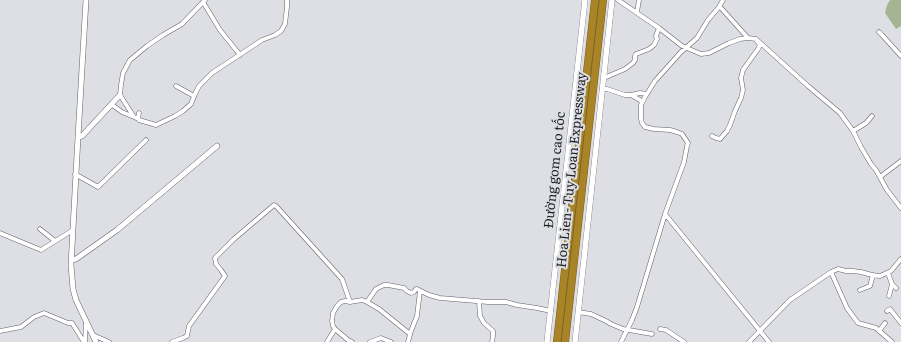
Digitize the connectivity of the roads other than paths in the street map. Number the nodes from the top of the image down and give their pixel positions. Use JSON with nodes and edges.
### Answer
{"nodes":[{"id":1,"x":86,"y":0,"type":"edge"},
{"id":2,"x":287,"y":0,"type":"edge"},
{"id":3,"x":585,"y":0,"type":"edge"},
{"id":4,"x":595,"y":0,"type":"edge"},
{"id":5,"x":603,"y":0,"type":"edge"},
{"id":6,"x":612,"y":0,"type":"edge"},
{"id":7,"x":618,"y":0,"type":"edge"},
{"id":8,"x":639,"y":0,"type":"edge"},
{"id":9,"x":723,"y":0,"type":"edge"},
{"id":10,"x":204,"y":1,"type":"edge"},
{"id":11,"x":719,"y":7,"type":"junction"},
{"id":12,"x":636,"y":12,"type":"junction"},
{"id":13,"x":659,"y":28,"type":"junction"},
{"id":14,"x":879,"y":32,"type":"dead end"},
{"id":15,"x":748,"y":38,"type":"junction"},
{"id":16,"x":756,"y":39,"type":"junction"},
{"id":17,"x":686,"y":48,"type":"junction"},
{"id":18,"x":240,"y":55,"type":"junction"},
{"id":19,"x":901,"y":56,"type":"edge"},
{"id":20,"x":604,"y":78,"type":"junction"},
{"id":21,"x":176,"y":86,"type":"dead end"},
{"id":22,"x":602,"y":90,"type":"junction"},
{"id":23,"x":647,"y":94,"type":"junction"},
{"id":24,"x":120,"y":95,"type":"junction"},
{"id":25,"x":631,"y":95,"type":"junction"},
{"id":26,"x":194,"y":96,"type":"junction"},
{"id":27,"x":642,"y":103,"type":"junction"},
{"id":28,"x":111,"y":104,"type":"junction"},
{"id":29,"x":140,"y":113,"type":"dead end"},
{"id":30,"x":872,"y":116,"type":"dead end"},
{"id":31,"x":136,"y":118,"type":"junction"},
{"id":32,"x":853,"y":131,"type":"junction"},
{"id":33,"x":712,"y":136,"type":"dead end"},
{"id":34,"x":78,"y":137,"type":"junction"},
{"id":35,"x":146,"y":140,"type":"dead end"},
{"id":36,"x":217,"y":146,"type":"dead end"},
{"id":37,"x":901,"y":161,"type":"edge"},
{"id":38,"x":75,"y":174,"type":"junction"},
{"id":39,"x":880,"y":177,"type":"junction"},
{"id":40,"x":901,"y":208,"type":"edge"},
{"id":41,"x":665,"y":214,"type":"junction"},
{"id":42,"x":40,"y":229,"type":"dead end"},
{"id":43,"x":73,"y":230,"type":"junction"},
{"id":44,"x":0,"y":233,"type":"edge"},
{"id":45,"x":55,"y":241,"type":"junction"},
{"id":46,"x":901,"y":259,"type":"edge"},
{"id":47,"x":71,"y":260,"type":"junction"},
{"id":48,"x":831,"y":272,"type":"junction"},
{"id":49,"x":888,"y":273,"type":"junction"},
{"id":50,"x":873,"y":275,"type":"junction"},
{"id":51,"x":892,"y":284,"type":"junction"},
{"id":52,"x":896,"y":288,"type":"dead end"},
{"id":53,"x":860,"y":290,"type":"dead end"},
{"id":54,"x":420,"y":291,"type":"junction"},
{"id":55,"x":889,"y":296,"type":"dead end"},
{"id":56,"x":478,"y":301,"type":"junction"},
{"id":57,"x":350,"y":302,"type":"junction"},
{"id":58,"x":368,"y":302,"type":"junction"},
{"id":59,"x":551,"y":311,"type":"junction"},
{"id":60,"x":887,"y":311,"type":"dead end"},
{"id":61,"x":578,"y":312,"type":"junction"},
{"id":62,"x":86,"y":322,"type":"junction"},
{"id":63,"x":885,"y":323,"type":"dead end"},
{"id":64,"x":901,"y":323,"type":"edge"},
{"id":65,"x":335,"y":329,"type":"junction"},
{"id":66,"x":627,"y":329,"type":"junction"},
{"id":67,"x":660,"y":329,"type":"dead end"},
{"id":68,"x":760,"y":330,"type":"junction"},
{"id":69,"x":0,"y":331,"type":"edge"},
{"id":70,"x":879,"y":331,"type":"junction"},
{"id":71,"x":410,"y":334,"type":"junction"},
{"id":72,"x":652,"y":334,"type":"dead end"},
{"id":73,"x":93,"y":335,"type":"junction"},
{"id":74,"x":84,"y":342,"type":"edge"},
{"id":75,"x":96,"y":342,"type":"edge"},
{"id":76,"x":109,"y":342,"type":"edge"},
{"id":77,"x":172,"y":342,"type":"edge"},
{"id":78,"x":327,"y":342,"type":"edge"},
{"id":79,"x":352,"y":342,"type":"edge"},
{"id":80,"x":370,"y":342,"type":"edge"},
{"id":81,"x":391,"y":342,"type":"edge"},
{"id":82,"x":408,"y":342,"type":"edge"},
{"id":83,"x":492,"y":342,"type":"edge"},
{"id":84,"x":548,"y":342,"type":"edge"},
{"id":85,"x":557,"y":342,"type":"edge"},
{"id":86,"x":565,"y":342,"type":"edge"},
{"id":87,"x":575,"y":342,"type":"edge"},
{"id":88,"x":621,"y":342,"type":"edge"},
{"id":89,"x":684,"y":342,"type":"edge"},
{"id":90,"x":749,"y":342,"type":"edge"},
{"id":91,"x":769,"y":342,"type":"edge"},
{"id":92,"x":892,"y":342,"type":"edge"}],
"edges":[{"from":1,"to":34,"type":"street"},
{"from":2,"to":18,"type":"street"},
{"from":3,"to":59,"type":"main road","name":"Đường gom cao tốc"},
{"from":4,"to":85,"type":"highway","name":"Hoa Lien- Tuy Loan Expressway"},
{"from":5,"to":86,"type":"highway","name":"Hoa Lien- Tuy Loan Expressway"},
{"from":6,"to":20,"type":"main road"},
{"from":7,"to":12,"type":"street"},
{"from":8,"to":12,"type":"street"},
{"from":9,"to":11,"type":"street"},
{"from":10,"to":18,"type":"street"},
{"from":10,"to":24,"type":"street"},
{"from":11,"to":15,"type":"street"},
{"from":11,"to":17,"type":"street"},
{"from":12,"to":13,"type":"street"},
{"from":13,"to":17,"type":"street"},
{"from":13,"to":20,"type":"street"},
{"from":14,"to":19,"type":"street"},
{"from":15,"to":16,"type":"street"},
{"from":15,"to":17,"type":"street"},
{"from":16,"to":32,"type":"street"},
{"from":16,"to":33,"type":"street"},
{"from":17,"to":23,"type":"street"},
{"from":18,"to":26,"type":"street"},
{"from":20,"to":22,"type":"main road"},
{"from":21,"to":26,"type":"street"},
{"from":22,"to":25,"type":"street"},
{"from":22,"to":61,"type":"main road"},
{"from":23,"to":25,"type":"street"},
{"from":23,"to":27,"type":"street"},
{"from":24,"to":28,"type":"street"},
{"from":24,"to":31,"type":"street"},
{"from":25,"to":27,"type":"street"},
{"from":26,"to":31,"type":"street"},
{"from":27,"to":41,"type":"street"},
{"from":28,"to":31,"type":"street"},
{"from":28,"to":34,"type":"street"},
{"from":29,"to":31,"type":"street"},
{"from":30,"to":32,"type":"street"},
{"from":32,"to":39,"type":"street"},
{"from":34,"to":38,"type":"street"},
{"from":35,"to":38,"type":"street"},
{"from":36,"to":47,"type":"street"},
{"from":37,"to":39,"type":"street"},
{"from":38,"to":43,"type":"street"},
{"from":39,"to":40,"type":"street"},
{"from":41,"to":66,"type":"street"},
{"from":41,"to":68,"type":"street"},
{"from":42,"to":45,"type":"street"},
{"from":43,"to":45,"type":"street"},
{"from":43,"to":47,"type":"street"},
{"from":44,"to":45,"type":"street"},
{"from":46,"to":49,"type":"street"},
{"from":47,"to":62,"type":"street"},
{"from":48,"to":50,"type":"street"},
{"from":48,"to":68,"type":"street"},
{"from":48,"to":70,"type":"street"},
{"from":49,"to":50,"type":"street"},
{"from":49,"to":51,"type":"street"},
{"from":50,"to":53,"type":"street"},
{"from":51,"to":52,"type":"street"},
{"from":51,"to":55,"type":"street"},
{"from":54,"to":56,"type":"street"},
{"from":54,"to":58,"type":"street"},
{"from":54,"to":71,"type":"street"},
{"from":56,"to":59,"type":"street"},
{"from":56,"to":83,"type":"street"},
{"from":57,"to":58,"type":"street"},
{"from":57,"to":65,"type":"street"},
{"from":57,"to":77,"type":"street"},
{"from":58,"to":71,"type":"street"},
{"from":59,"to":84,"type":"main road","name":"Đường gom cao tốc"},
{"from":60,"to":64,"type":"street"},
{"from":61,"to":66,"type":"street"},
{"from":61,"to":87,"type":"main road"},
{"from":62,"to":73,"type":"street"},
{"from":62,"to":74,"type":"street"},
{"from":63,"to":70,"type":"street"},
{"from":65,"to":78,"type":"street"},
{"from":65,"to":79,"type":"street"},
{"from":66,"to":72,"type":"street"},
{"from":66,"to":88,"type":"street"},
{"from":67,"to":89,"type":"street"},
{"from":68,"to":90,"type":"street"},
{"from":68,"to":91,"type":"street"},
{"from":69,"to":74,"type":"street"},
{"from":70,"to":92,"type":"street"},
{"from":71,"to":82,"type":"street"},
{"from":73,"to":75,"type":"street"},
{"from":73,"to":76,"type":"street"},
{"from":80,"to":81,"type":"street"}]}
